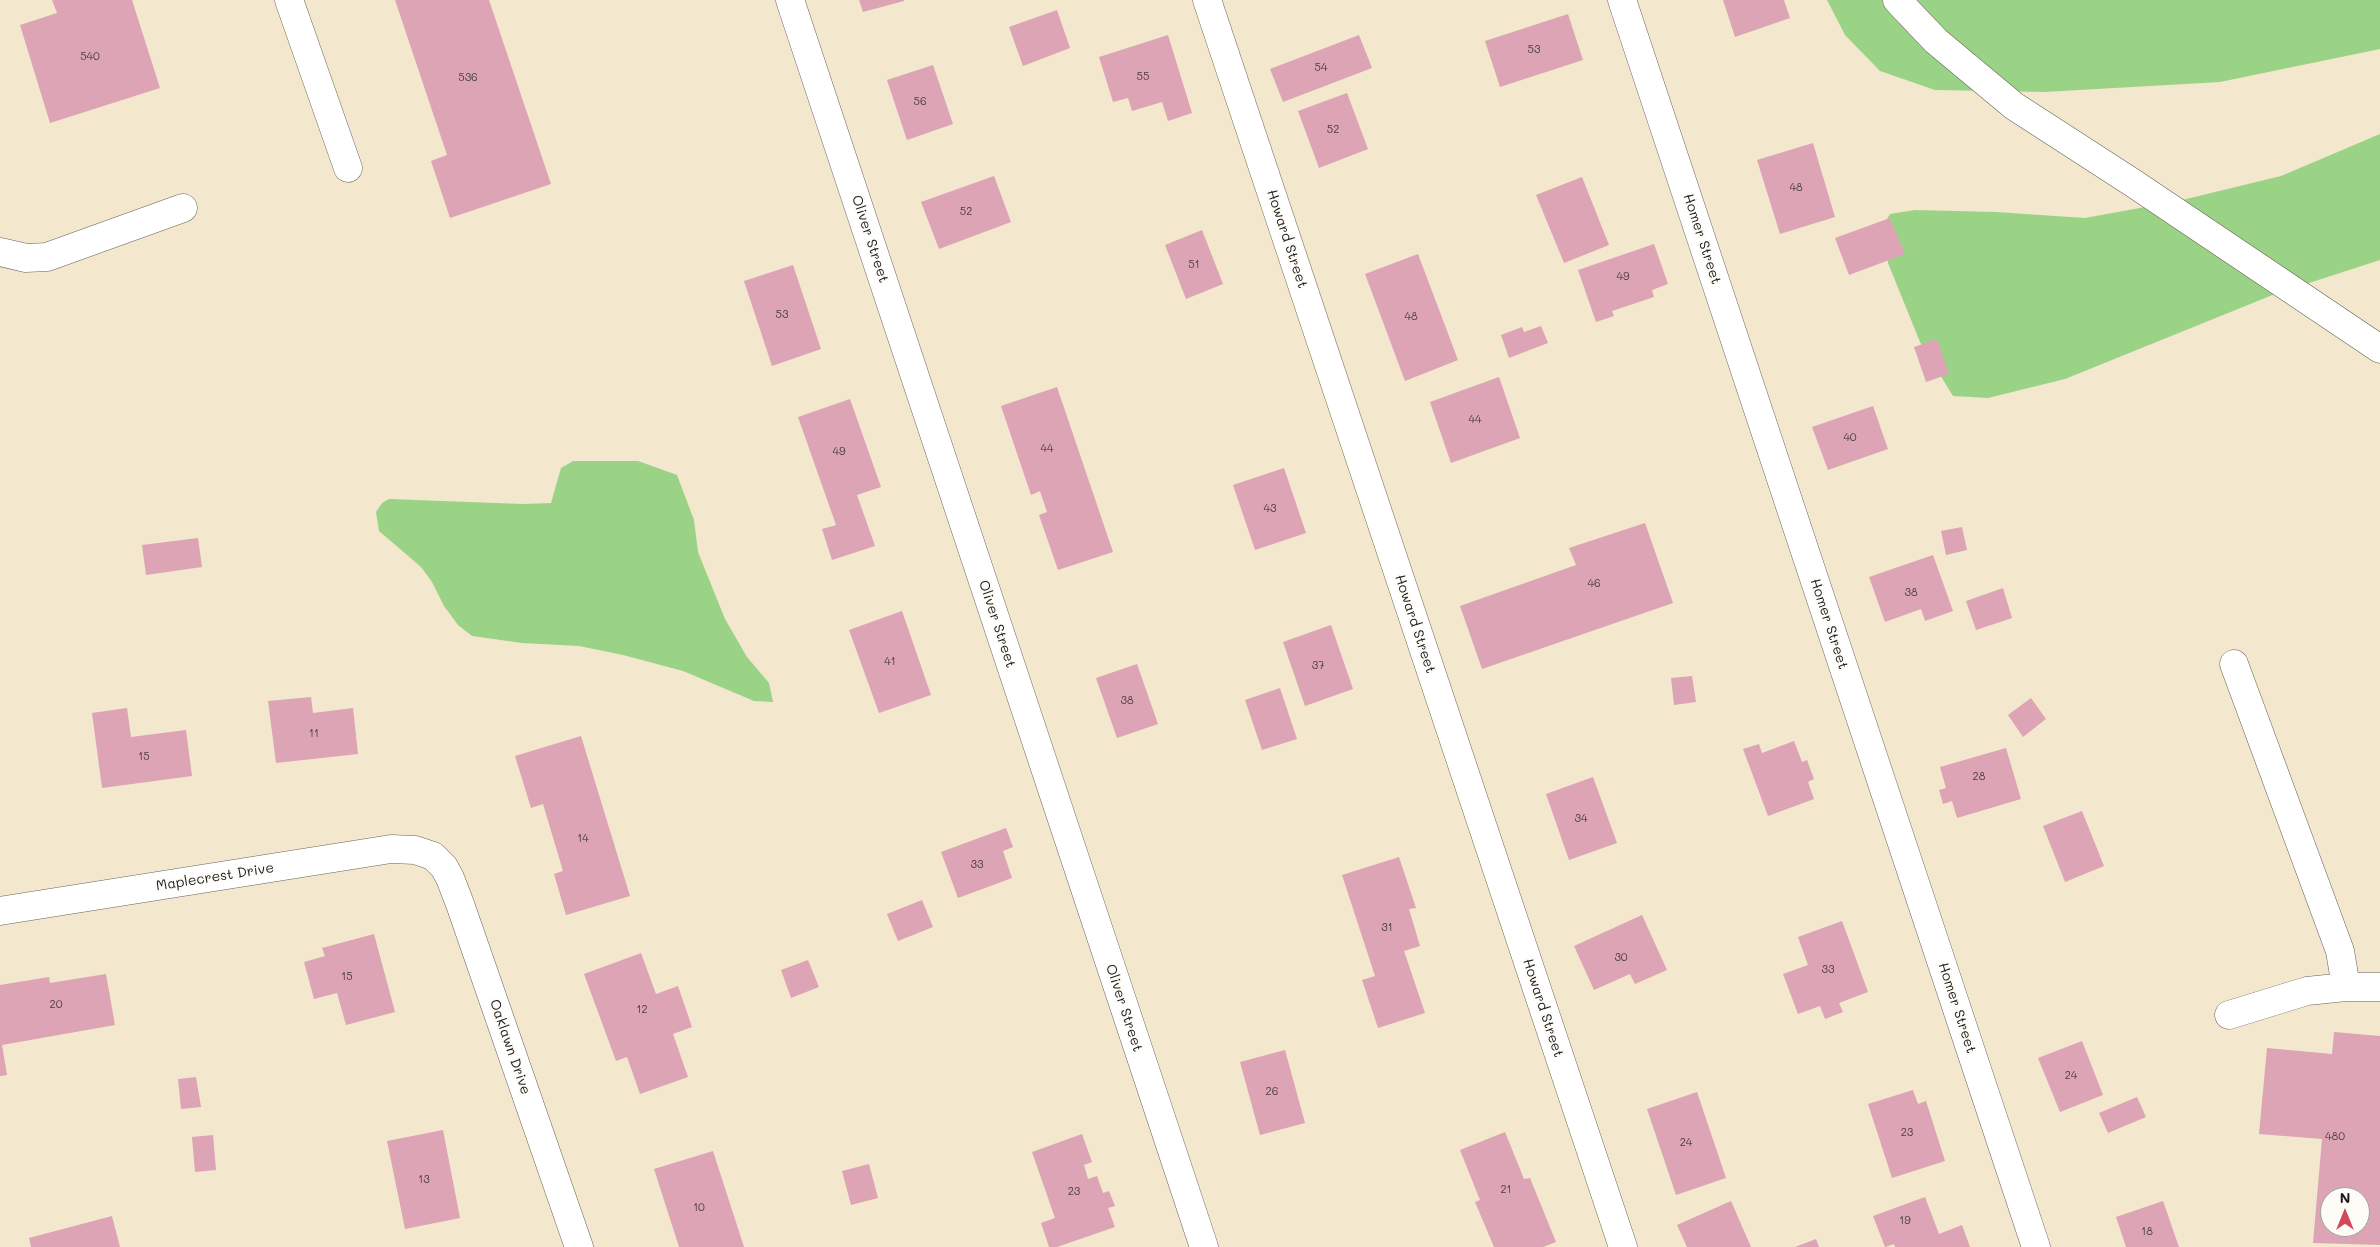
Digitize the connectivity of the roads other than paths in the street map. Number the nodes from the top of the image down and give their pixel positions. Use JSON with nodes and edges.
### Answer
{"nodes":[{"id":1,"x":289,"y":0,"type":"edge"},
{"id":2,"x":790,"y":0,"type":"edge"},
{"id":3,"x":1207,"y":0,"type":"edge"},
{"id":4,"x":1622,"y":0,"type":"edge"},
{"id":5,"x":1898,"y":0,"type":"edge"},
{"id":6,"x":348,"y":168,"type":"dead end"},
{"id":7,"x":183,"y":208,"type":"dead end"},
{"id":8,"x":0,"y":252,"type":"edge"},
{"id":9,"x":2380,"y":349,"type":"edge"},
{"id":10,"x":2234,"y":664,"type":"dead end"},
{"id":11,"x":429,"y":854,"type":"joint"},
{"id":12,"x":0,"y":911,"type":"edge"},
{"id":13,"x":2346,"y":987,"type":"junction"},
{"id":14,"x":2380,"y":987,"type":"edge"},
{"id":15,"x":2229,"y":1015,"type":"dead end"},
{"id":16,"x":579,"y":1247,"type":"edge"},
{"id":17,"x":1204,"y":1247,"type":"edge"},
{"id":18,"x":1623,"y":1247,"type":"edge"},
{"id":19,"x":2036,"y":1247,"type":"edge"}],
"edges":[{"from":1,"to":6,"type":"street"},
{"from":2,"to":17,"type":"street","name":"Oliver Street"},
{"from":3,"to":18,"type":"street","name":"Howard Street"},
{"from":4,"to":19,"type":"street","name":"Homer Street"},
{"from":5,"to":9,"type":"street"},
{"from":7,"to":8,"type":"street"},
{"from":10,"to":13,"type":"street"},
{"from":11,"to":12,"type":"street","name":"Maplecrest Drive"},
{"from":11,"to":16,"type":"street","name":"Oaklawn Drive"},
{"from":13,"to":14,"type":"street"},
{"from":13,"to":15,"type":"street"}]}
